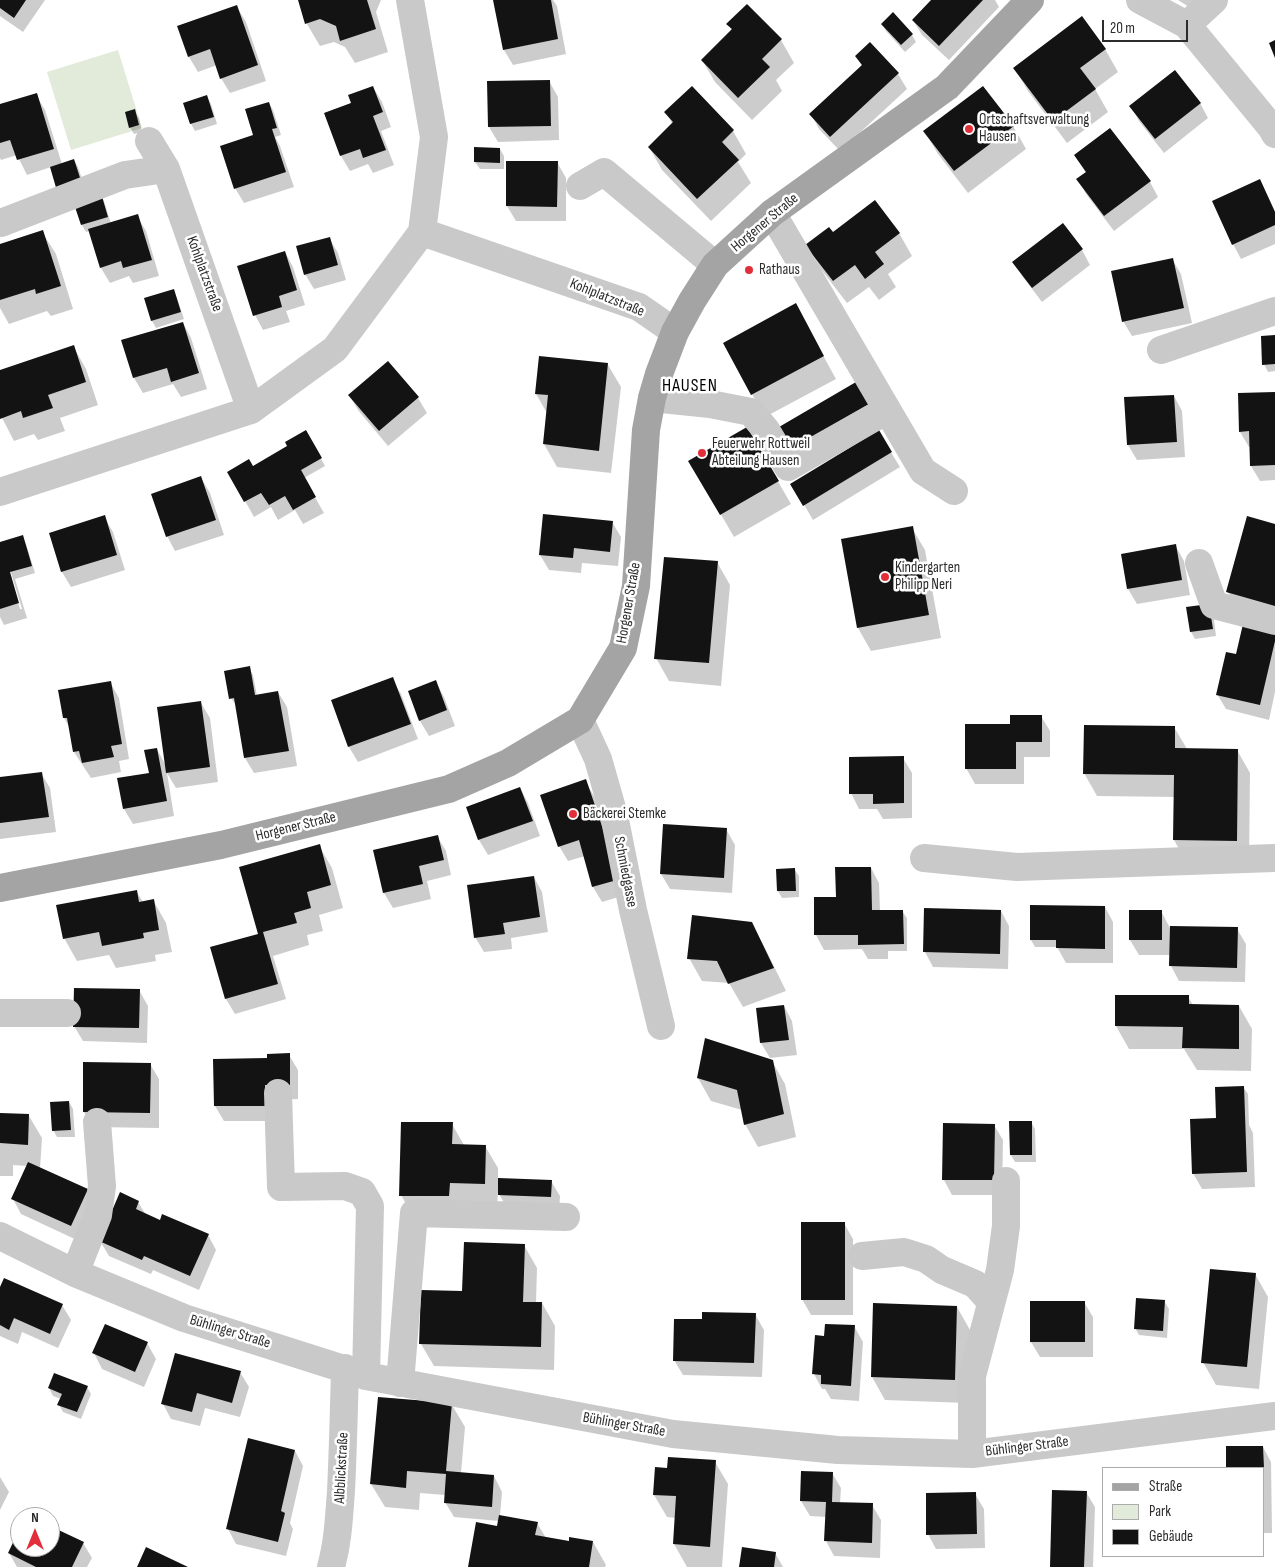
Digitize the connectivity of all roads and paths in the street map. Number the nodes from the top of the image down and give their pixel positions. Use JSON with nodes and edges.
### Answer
{"nodes":[{"id":1,"x":410,"y":0,"type":"edge"},
{"id":2,"x":1030,"y":0,"type":"edge"},
{"id":3,"x":1140,"y":0,"type":"edge"},
{"id":4,"x":1214,"y":0,"type":"edge"},
{"id":5,"x":1187,"y":24,"type":"junction"},
{"id":6,"x":1275,"y":134,"type":"edge"},
{"id":7,"x":149,"y":141,"type":"dead end"},
{"id":8,"x":166,"y":169,"type":"junction"},
{"id":9,"x":580,"y":186,"type":"dead end"},
{"id":10,"x":772,"y":213,"type":"junction"},
{"id":11,"x":1,"y":223,"type":"edge"},
{"id":12,"x":422,"y":232,"type":"junction"},
{"id":13,"x":715,"y":265,"type":"junction"},
{"id":14,"x":1275,"y":311,"type":"edge"},
{"id":15,"x":674,"y":332,"type":"junction"},
{"id":16,"x":1161,"y":350,"type":"dead end"},
{"id":17,"x":652,"y":398,"type":"junction"},
{"id":18,"x":251,"y":410,"type":"junction"},
{"id":19,"x":887,"y":410,"type":"junction"},
{"id":20,"x":954,"y":491,"type":"dead end"},
{"id":21,"x":0,"y":492,"type":"edge"},
{"id":22,"x":1199,"y":563,"type":"dead end"},
{"id":23,"x":1275,"y":621,"type":"edge"},
{"id":24,"x":580,"y":720,"type":"junction"},
{"id":25,"x":924,"y":858,"type":"dead end"},
{"id":26,"x":1275,"y":858,"type":"edge"},
{"id":27,"x":0,"y":888,"type":"edge"},
{"id":28,"x":0,"y":1013,"type":"edge"},
{"id":29,"x":67,"y":1013,"type":"dead end"},
{"id":30,"x":661,"y":1026,"type":"dead end"},
{"id":31,"x":278,"y":1093,"type":"dead end"},
{"id":32,"x":97,"y":1122,"type":"dead end"},
{"id":33,"x":1006,"y":1181,"type":"dead end"},
{"id":34,"x":566,"y":1217,"type":"dead end"},
{"id":35,"x":0,"y":1236,"type":"edge"},
{"id":36,"x":862,"y":1256,"type":"dead end"},
{"id":37,"x":75,"y":1274,"type":"junction"},
{"id":38,"x":991,"y":1302,"type":"junction"},
{"id":39,"x":355,"y":1372,"type":"junction"},
{"id":40,"x":400,"y":1383,"type":"junction"},
{"id":41,"x":1275,"y":1416,"type":"edge"},
{"id":42,"x":972,"y":1454,"type":"junction"},
{"id":43,"x":331,"y":1567,"type":"edge"}],
"edges":[{"from":1,"to":12,"type":"street"},
{"from":2,"to":10,"type":"main road","name":"Horgener Straße"},
{"from":3,"to":5,"type":"street"},
{"from":4,"to":5,"type":"street"},
{"from":5,"to":6,"type":"street"},
{"from":7,"to":8,"type":"street","name":"Kohlplatzstraße"},
{"from":8,"to":11,"type":"street"},
{"from":8,"to":18,"type":"street","name":"Kohlplatzstraße"},
{"from":9,"to":13,"type":"street"},
{"from":10,"to":13,"type":"main road","name":"Horgener Straße"},
{"from":10,"to":19,"type":"street"},
{"from":12,"to":15,"type":"street","name":"Kohlplatzstraße"},
{"from":12,"to":18,"type":"street"},
{"from":13,"to":15,"type":"main road","name":"Horgener Straße"},
{"from":14,"to":16,"type":"street"},
{"from":15,"to":17,"type":"main road","name":"Horgener Straße"},
{"from":17,"to":19,"type":"street"},
{"from":17,"to":24,"type":"main road","name":"Horgener Straße"},
{"from":18,"to":21,"type":"street"},
{"from":19,"to":20,"type":"street"},
{"from":22,"to":23,"type":"street"},
{"from":24,"to":27,"type":"main road","name":"Horgener Straße"},
{"from":24,"to":30,"type":"street","name":"Schmiedgasse"},
{"from":25,"to":26,"type":"street"},
{"from":28,"to":29,"type":"street"},
{"from":31,"to":39,"type":"street","name":"Albblickstraße"},
{"from":32,"to":37,"type":"street"},
{"from":33,"to":38,"type":"street"},
{"from":34,"to":40,"type":"street"},
{"from":35,"to":37,"type":"street","name":"Bühlinger Straße"},
{"from":36,"to":38,"type":"street"},
{"from":37,"to":39,"type":"street","name":"Bühlinger Straße"},
{"from":38,"to":42,"type":"street"},
{"from":39,"to":40,"type":"street","name":"Bühlinger Straße"},
{"from":39,"to":43,"type":"street","name":"Albblickstraße"},
{"from":40,"to":42,"type":"street","name":"Bühlinger Straße"},
{"from":41,"to":42,"type":"street","name":"Bühlinger Straße"}]}
